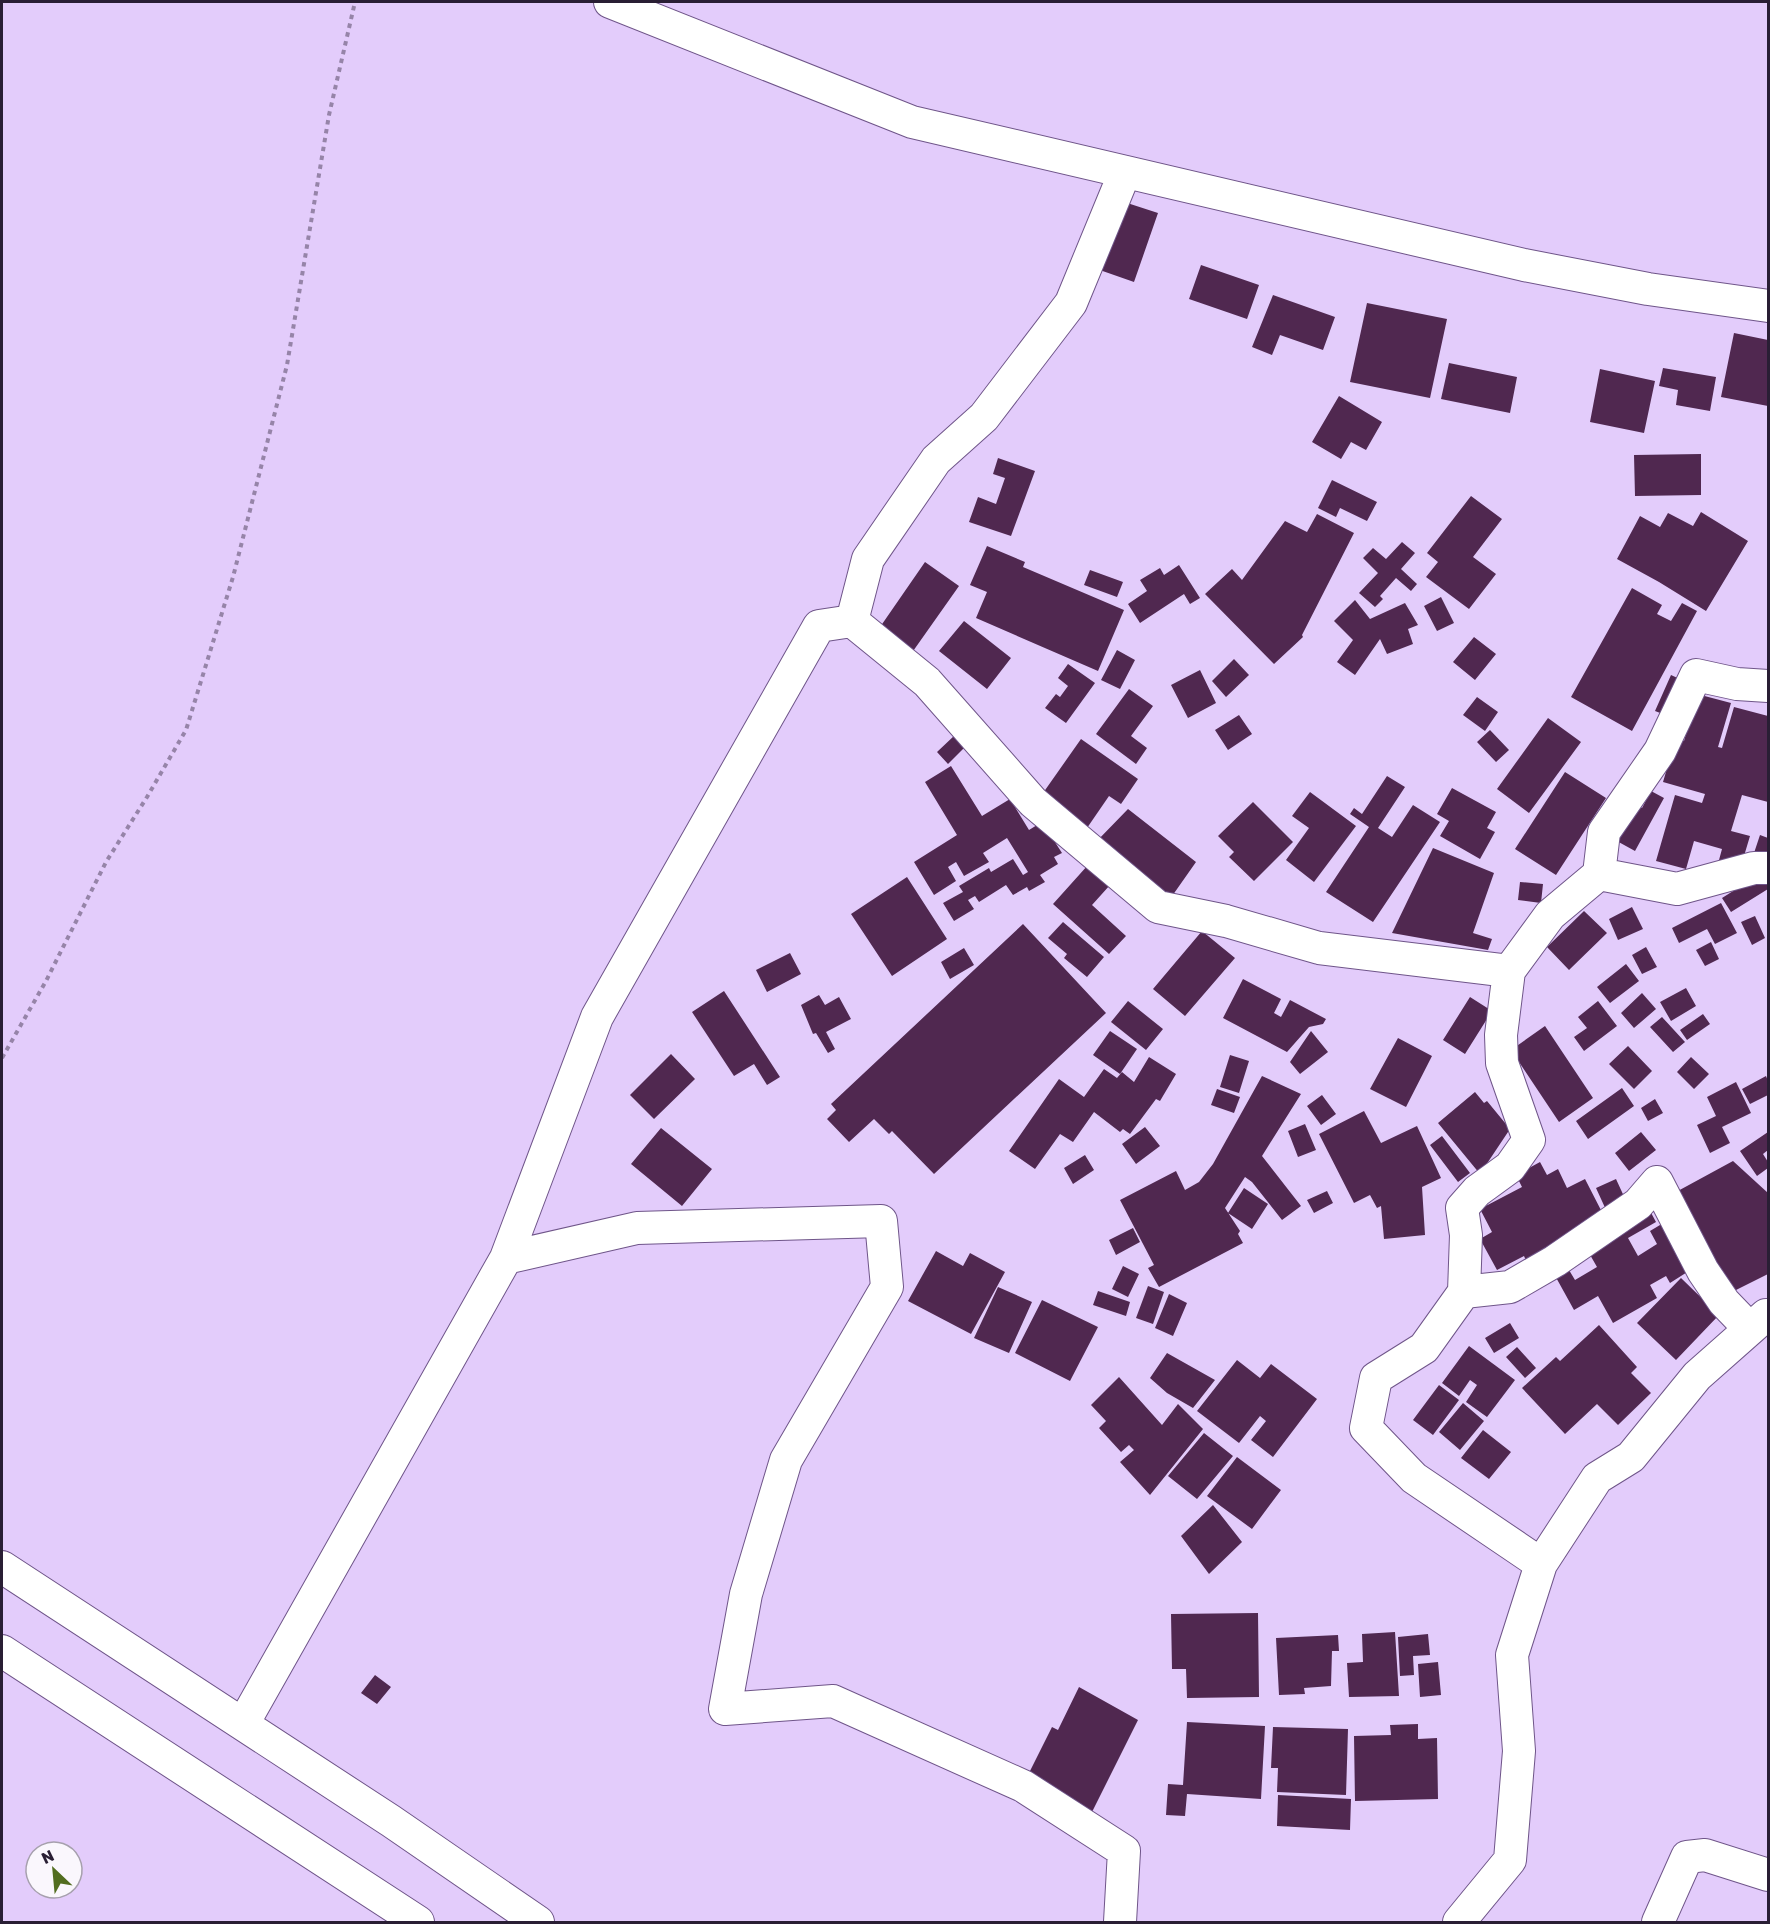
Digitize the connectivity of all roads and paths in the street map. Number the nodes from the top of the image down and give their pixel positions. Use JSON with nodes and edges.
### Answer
{"nodes":[{"id":1,"x":355,"y":2,"type":"edge"},
{"id":2,"x":610,"y":2,"type":"edge"},
{"id":3,"x":1125,"y":172,"type":"junction"},
{"id":4,"x":1768,"y":306,"type":"edge"},
{"id":5,"x":852,"y":621,"type":"junction"},
{"id":6,"x":1768,"y":686,"type":"edge"},
{"id":7,"x":1768,"y":868,"type":"edge"},
{"id":8,"x":1599,"y":874,"type":"junction"},
{"id":9,"x":1509,"y":971,"type":"junction"},
{"id":10,"x":2,"y":1058,"type":"edge"},
{"id":11,"x":506,"y":1258,"type":"junction"},
{"id":12,"x":1464,"y":1292,"type":"junction"},
{"id":13,"x":1759,"y":1322,"type":"edge"},
{"id":14,"x":1541,"y":1563,"type":"junction"},
{"id":15,"x":2,"y":1567,"type":"edge"},
{"id":16,"x":2,"y":1651,"type":"edge"},
{"id":17,"x":243,"y":1724,"type":"junction"},
{"id":18,"x":1768,"y":1875,"type":"edge"},
{"id":19,"x":417,"y":1923,"type":"edge"},
{"id":20,"x":538,"y":1923,"type":"edge"},
{"id":21,"x":1119,"y":1923,"type":"edge"},
{"id":22,"x":1458,"y":1923,"type":"edge"},
{"id":23,"x":1658,"y":1923,"type":"edge"}],
"edges":[{"from":1,"to":10,"type":"path"},
{"from":2,"to":3,"type":"street"},
{"from":3,"to":4,"type":"street"},
{"from":3,"to":5,"type":"street"},
{"from":5,"to":9,"type":"street"},
{"from":5,"to":11,"type":"street"},
{"from":6,"to":8,"type":"street"},
{"from":7,"to":8,"type":"street"},
{"from":8,"to":9,"type":"street"},
{"from":9,"to":12,"type":"street"},
{"from":11,"to":17,"type":"street"},
{"from":11,"to":21,"type":"street"},
{"from":12,"to":13,"type":"street"},
{"from":12,"to":14,"type":"street"},
{"from":13,"to":14,"type":"street"},
{"from":14,"to":22,"type":"street"},
{"from":15,"to":17,"type":"street"},
{"from":16,"to":19,"type":"street"},
{"from":17,"to":20,"type":"street"},
{"from":18,"to":23,"type":"street"}]}
